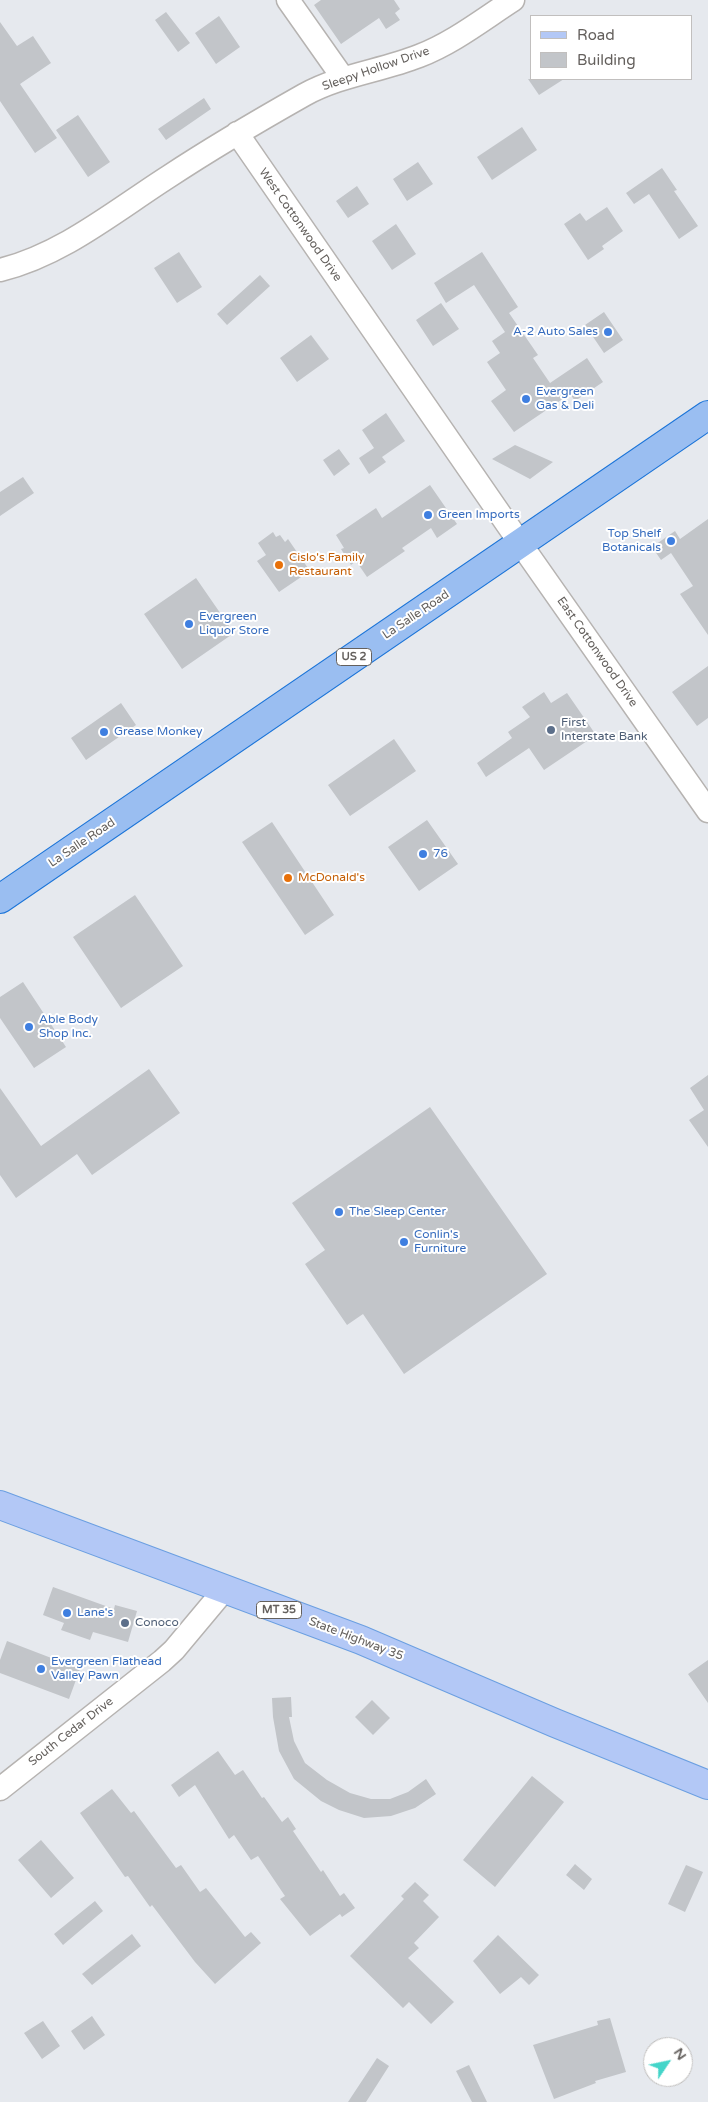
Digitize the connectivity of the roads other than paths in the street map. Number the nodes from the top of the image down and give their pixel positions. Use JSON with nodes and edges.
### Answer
{"nodes":[{"id":1,"x":288,"y":0,"type":"edge"},
{"id":2,"x":513,"y":0,"type":"edge"},
{"id":3,"x":343,"y":78,"type":"junction"},
{"id":4,"x":237,"y":133,"type":"junction"},
{"id":5,"x":0,"y":270,"type":"edge"},
{"id":6,"x":708,"y":415,"type":"edge"},
{"id":7,"x":520,"y":544,"type":"junction"},
{"id":8,"x":708,"y":811,"type":"edge"},
{"id":9,"x":0,"y":899,"type":"edge"},
{"id":10,"x":0,"y":1505,"type":"edge"},
{"id":11,"x":225,"y":1590,"type":"junction"},
{"id":12,"x":708,"y":1785,"type":"edge"},
{"id":13,"x":0,"y":1788,"type":"edge"}],
"edges":[{"from":1,"to":3,"type":"street"},
{"from":2,"to":3,"type":"street","name":"Sleepy Hollow Drive"},
{"from":3,"to":4,"type":"street","name":"Sleepy Hollow Drive"},
{"from":4,"to":5,"type":"street"},
{"from":4,"to":7,"type":"street","name":"West Cottonwood Drive"},
{"from":6,"to":7,"type":"highway","name":"La Salle Road","number":"US 2"},
{"from":7,"to":8,"type":"street","name":"East Cottonwood Drive"},
{"from":7,"to":9,"type":"highway","name":"La Salle Road","number":"US 2"},
{"from":10,"to":11,"type":"main road","name":"State Highway 35","number":"MT 35"},
{"from":11,"to":12,"type":"main road","name":"State Highway 35","number":"MT 35"},
{"from":11,"to":13,"type":"street","name":"South Cedar Drive"}]}
